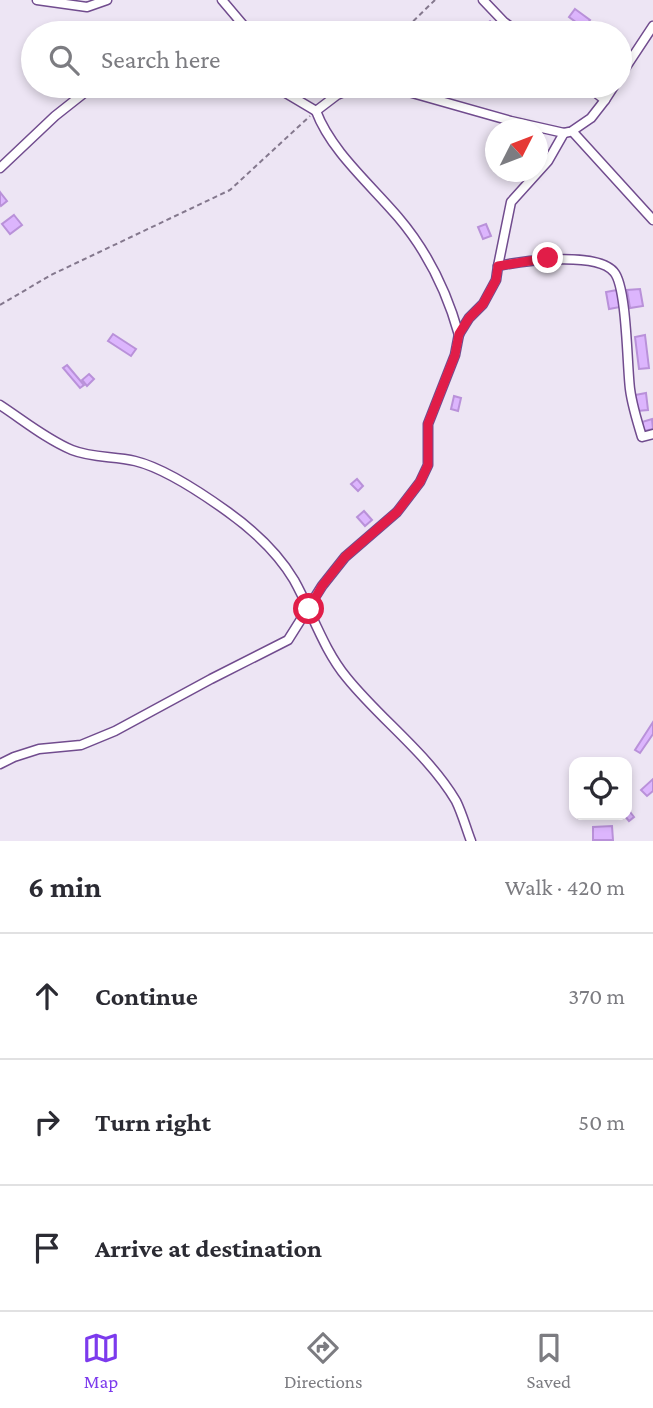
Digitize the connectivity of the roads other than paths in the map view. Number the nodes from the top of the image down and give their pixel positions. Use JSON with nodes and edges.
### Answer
{"nodes":[{"id":1,"x":37,"y":0,"type":"edge"},
{"id":2,"x":107,"y":0,"type":"edge"},
{"id":3,"x":222,"y":0,"type":"edge"},
{"id":4,"x":483,"y":0,"type":"edge"},
{"id":5,"x":229,"y":4,"type":"edge"},
{"id":6,"x":241,"y":21,"type":"edge"},
{"id":7,"x":503,"y":21,"type":"edge"},
{"id":8,"x":653,"y":26,"type":"edge"},
{"id":9,"x":632,"y":58,"type":"edge"},
{"id":10,"x":78,"y":98,"type":"edge"},
{"id":11,"x":296,"y":98,"type":"edge"},
{"id":12,"x":333,"y":98,"type":"edge"},
{"id":13,"x":430,"y":98,"type":"edge"},
{"id":14,"x":602,"y":98,"type":"edge"},
{"id":15,"x":605,"y":100,"type":"joint"},
{"id":16,"x":316,"y":111,"type":"junction"},
{"id":17,"x":568,"y":132,"type":"junction"},
{"id":18,"x":0,"y":168,"type":"edge"},
{"id":19,"x":653,"y":220,"type":"edge"},
{"id":20,"x":498,"y":266,"type":"junction"},
{"id":21,"x":459,"y":336,"type":"junction"},
{"id":22,"x":0,"y":405,"type":"edge"},
{"id":23,"x":653,"y":433,"type":"edge"},
{"id":24,"x":309,"y":609,"type":"junction"},
{"id":25,"x":0,"y":764,"type":"edge"},
{"id":26,"x":471,"y":841,"type":"edge"}],
"edges":[{"from":1,"to":2,"type":"street"},
{"from":3,"to":5,"type":"street"},
{"from":4,"to":7,"type":"street"},
{"from":5,"to":6,"type":"street"},
{"from":8,"to":9,"type":"street"},
{"from":10,"to":18,"type":"street"},
{"from":11,"to":16,"type":"street"},
{"from":12,"to":16,"type":"street"},
{"from":13,"to":17,"type":"street"},
{"from":14,"to":15,"type":"street"},
{"from":15,"to":17,"type":"street"},
{"from":16,"to":21,"type":"street"},
{"from":17,"to":19,"type":"street"},
{"from":17,"to":20,"type":"street"},
{"from":20,"to":21,"type":"street"},
{"from":20,"to":23,"type":"street"},
{"from":21,"to":24,"type":"street"},
{"from":22,"to":24,"type":"street"},
{"from":24,"to":25,"type":"street"},
{"from":24,"to":26,"type":"street"}]}
